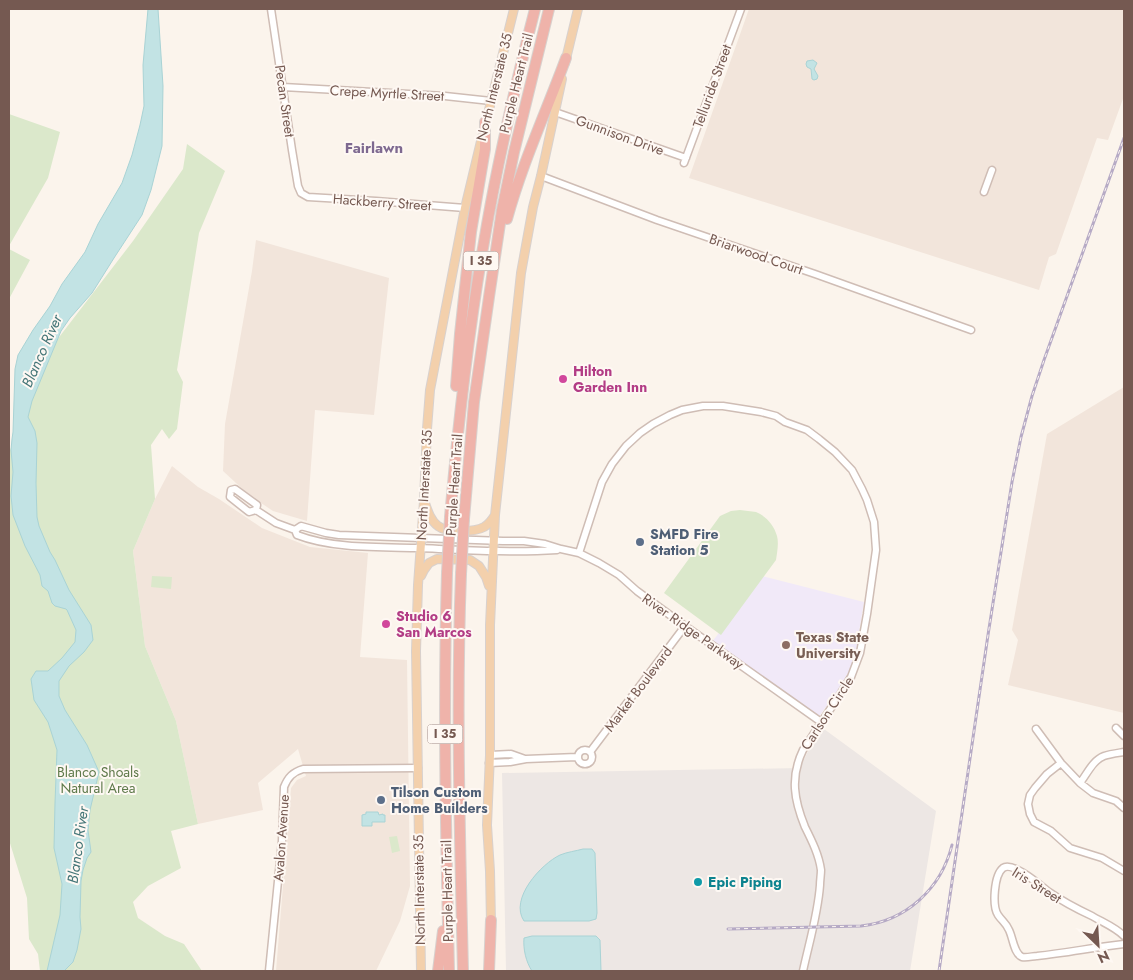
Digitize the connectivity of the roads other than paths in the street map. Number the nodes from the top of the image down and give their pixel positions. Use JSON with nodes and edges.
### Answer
{"nodes":[{"id":1,"x":271,"y":9,"type":"edge"},
{"id":2,"x":514,"y":9,"type":"edge"},
{"id":3,"x":535,"y":9,"type":"edge"},
{"id":4,"x":549,"y":9,"type":"edge"},
{"id":5,"x":578,"y":9,"type":"edge"},
{"id":6,"x":741,"y":9,"type":"edge"},
{"id":7,"x":566,"y":58,"type":"junction"},
{"id":8,"x":283,"y":87,"type":"junction"},
{"id":9,"x":490,"y":101,"type":"junction"},
{"id":10,"x":555,"y":112,"type":"junction"},
{"id":11,"x":486,"y":122,"type":"junction"},
{"id":12,"x":685,"y":161,"type":"joint"},
{"id":13,"x":992,"y":170,"type":"dead end"},
{"id":14,"x":542,"y":176,"type":"junction"},
{"id":15,"x":984,"y":192,"type":"dead end"},
{"id":16,"x":301,"y":193,"type":"joint"},
{"id":17,"x":465,"y":208,"type":"junction"},
{"id":18,"x":493,"y":269,"type":"junction"},
{"id":19,"x":971,"y":330,"type":"dead end"},
{"id":20,"x":424,"y":501,"type":"junction"},
{"id":21,"x":256,"y":510,"type":"dead end"},
{"id":22,"x":495,"y":515,"type":"junction"},
{"id":23,"x":450,"y":518,"type":"junction"},
{"id":24,"x":296,"y":530,"type":"junction"},
{"id":25,"x":421,"y":538,"type":"junction"},
{"id":26,"x":494,"y":541,"type":"junction"},
{"id":27,"x":421,"y":548,"type":"junction"},
{"id":28,"x":561,"y":549,"type":"junction"},
{"id":29,"x":493,"y":551,"type":"junction"},
{"id":30,"x":579,"y":553,"type":"junction"},
{"id":31,"x":418,"y":585,"type":"junction"},
{"id":32,"x":491,"y":590,"type":"junction"},
{"id":33,"x":685,"y":626,"type":"junction"},
{"id":34,"x":821,"y":722,"type":"junction"},
{"id":35,"x":1116,"y":728,"type":"dead end"},
{"id":36,"x":1036,"y":729,"type":"dead end"},
{"id":37,"x":1124,"y":736,"type":"edge"},
{"id":38,"x":590,"y":752,"type":"junction"},
{"id":39,"x":1124,"y":752,"type":"edge"},
{"id":40,"x":490,"y":755,"type":"junction"},
{"id":41,"x":577,"y":757,"type":"junction"},
{"id":42,"x":526,"y":759,"type":"junction"},
{"id":43,"x":489,"y":763,"type":"junction"},
{"id":44,"x":1061,"y":763,"type":"junction"},
{"id":45,"x":418,"y":768,"type":"junction"},
{"id":46,"x":1080,"y":783,"type":"junction"},
{"id":47,"x":1124,"y":808,"type":"edge"},
{"id":48,"x":1124,"y":871,"type":"edge"},
{"id":49,"x":447,"y":895,"type":"junction"},
{"id":50,"x":491,"y":920,"type":"joint"},
{"id":51,"x":1124,"y":936,"type":"edge"},
{"id":52,"x":1124,"y":944,"type":"edge"},
{"id":53,"x":269,"y":971,"type":"edge"},
{"id":54,"x":421,"y":971,"type":"edge"},
{"id":55,"x":438,"y":971,"type":"edge"},
{"id":56,"x":449,"y":971,"type":"edge"},
{"id":57,"x":463,"y":971,"type":"edge"},
{"id":58,"x":491,"y":971,"type":"edge"},
{"id":59,"x":803,"y":971,"type":"edge"}],
"edges":[{"from":1,"to":8,"type":"street","name":"Pecan Street"},
{"from":2,"to":9,"type":"main road","name":"North Interstate 35"},
{"from":3,"to":23,"type":"highway","name":"Purple Heart Trail","number":"I 35"},
{"from":4,"to":18,"type":"highway","name":"Purple Heart Trail","number":"I 35"},
{"from":5,"to":7,"type":"main road"},
{"from":6,"to":12,"type":"street","name":"Telluride Street"},
{"from":7,"to":10,"type":"main road"},
{"from":7,"to":18,"type":"highway"},
{"from":8,"to":9,"type":"street","name":"Crepe Myrtle Street"},
{"from":8,"to":16,"type":"street","name":"Pecan Street"},
{"from":9,"to":11,"type":"main road","name":"North Interstate 35"},
{"from":10,"to":12,"type":"street","name":"Gunnison Drive"},
{"from":10,"to":14,"type":"main road"},
{"from":11,"to":17,"type":"main road","name":"North Interstate 35"},
{"from":11,"to":23,"type":"highway"},
{"from":13,"to":15,"type":"street"},
{"from":14,"to":19,"type":"street","name":"Briarwood Court"},
{"from":14,"to":22,"type":"main road"},
{"from":16,"to":17,"type":"street","name":"Hackberry Street"},
{"from":17,"to":20,"type":"main road","name":"North Interstate 35"},
{"from":18,"to":57,"type":"highway","name":"Purple Heart Trail","number":"I 35","bridge":true},
{"from":20,"to":22,"type":"main road"},
{"from":20,"to":25,"type":"main road","name":"North Interstate 35"},
{"from":21,"to":24,"type":"street","name":"River Ridge Parkway"},
{"from":22,"to":26,"type":"main road"},
{"from":23,"to":49,"type":"highway","name":"Purple Heart Trail","number":"I 35","bridge":true},
{"from":24,"to":25,"type":"street","name":"River Ridge Parkway"},
{"from":24,"to":27,"type":"street","name":"River Ridge Parkway"},
{"from":25,"to":26,"type":"street","name":"River Ridge Parkway"},
{"from":25,"to":27,"type":"main road","name":"North Interstate 35"},
{"from":26,"to":28,"type":"street","name":"River Ridge Parkway"},
{"from":26,"to":29,"type":"main road"},
{"from":27,"to":29,"type":"street","name":"River Ridge Parkway"},
{"from":27,"to":31,"type":"main road","name":"North Interstate 35"},
{"from":28,"to":29,"type":"street","name":"River Ridge Parkway"},
{"from":28,"to":30,"type":"street","name":"River Ridge Parkway"},
{"from":29,"to":32,"type":"main road"},
{"from":30,"to":33,"type":"street","name":"River Ridge Parkway"},
{"from":30,"to":34,"type":"street","name":"Carlson Circle"},
{"from":31,"to":32,"type":"main road"},
{"from":31,"to":45,"type":"main road","name":"North Interstate 35"},
{"from":32,"to":40,"type":"main road"},
{"from":33,"to":34,"type":"street","name":"River Ridge Parkway"},
{"from":33,"to":38,"type":"street","name":"Market Boulevard"},
{"from":34,"to":59,"type":"street","name":"Carlson Circle"},
{"from":35,"to":37,"type":"street"},
{"from":36,"to":44,"type":"street"},
{"from":38,"to":41,"type":"street","name":"Market Boulevard"},
{"from":38,"to":41,"type":"street","name":"Market Boulevard"},
{"from":39,"to":46,"type":"street"},
{"from":40,"to":42,"type":"street","name":"Market Boulevard"},
{"from":40,"to":43,"type":"main road"},
{"from":41,"to":42,"type":"street","name":"Market Boulevard"},
{"from":42,"to":43,"type":"street","name":"Market Boulevard"},
{"from":43,"to":50,"type":"main road"},
{"from":44,"to":46,"type":"street"},
{"from":44,"to":48,"type":"street"},
{"from":45,"to":53,"type":"street","name":"Avalon Avenue"},
{"from":45,"to":54,"type":"main road","name":"North Interstate 35"},
{"from":46,"to":47,"type":"street"},
{"from":49,"to":55,"type":"highway"},
{"from":49,"to":56,"type":"highway","name":"Purple Heart Trail","number":"I 35"},
{"from":50,"to":58,"type":"highway"},
{"from":51,"to":52,"type":"street","name":"Iris Street"}]}
